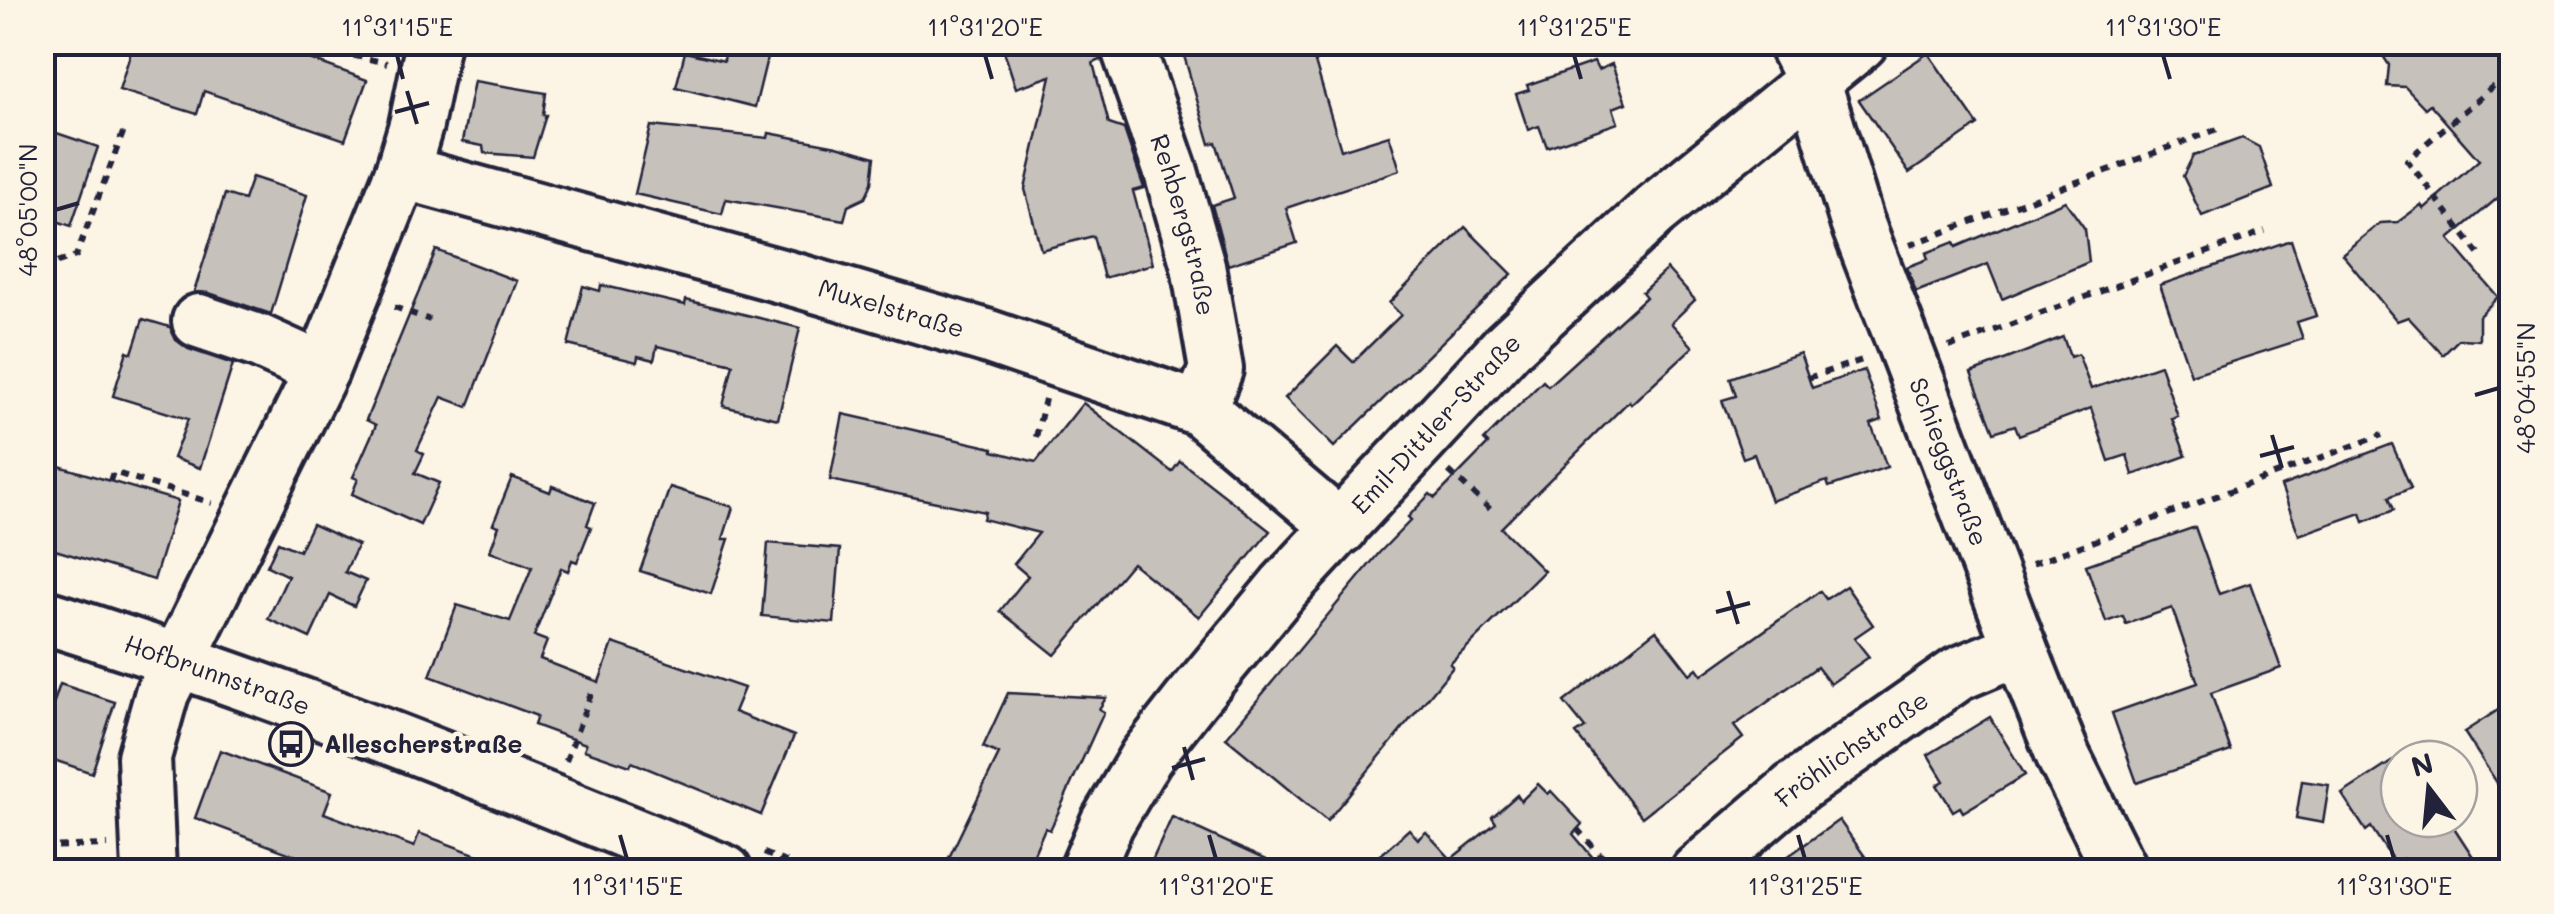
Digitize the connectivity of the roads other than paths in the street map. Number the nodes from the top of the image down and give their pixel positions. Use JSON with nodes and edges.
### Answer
{"nodes":[{"id":1,"x":1126,"y":42,"type":"edge"},
{"id":2,"x":1861,"y":42,"type":"edge"},
{"id":3,"x":411,"y":53,"type":"edge"},
{"id":4,"x":1804,"y":61,"type":"edge"},
{"id":5,"x":402,"y":172,"type":"junction"},
{"id":6,"x":199,"y":321,"type":"dead end"},
{"id":7,"x":322,"y":370,"type":"junction"},
{"id":8,"x":1200,"y":409,"type":"junction"},
{"id":9,"x":1340,"y":528,"type":"junction"},
{"id":10,"x":42,"y":616,"type":"edge"},
{"id":11,"x":2020,"y":648,"type":"junction"},
{"id":12,"x":177,"y":658,"type":"junction"},
{"id":13,"x":149,"y":858,"type":"edge"},
{"id":14,"x":726,"y":872,"type":"edge"},
{"id":15,"x":1086,"y":872,"type":"edge"},
{"id":16,"x":1697,"y":872,"type":"edge"},
{"id":17,"x":2121,"y":872,"type":"edge"}],
"edges":[{"from":1,"to":8,"type":"street","name":"Rehbergstraße"},
{"from":2,"to":4,"type":"street","name":"Emil-Dittler-Straße"},
{"from":3,"to":5,"type":"street"},
{"from":4,"to":9,"type":"street","name":"Emil-Dittler-Straße"},
{"from":4,"to":11,"type":"street","name":"Schieggstraße"},
{"from":5,"to":7,"type":"street"},
{"from":5,"to":8,"type":"street","name":"Muxelstraße"},
{"from":6,"to":7,"type":"street"},
{"from":7,"to":12,"type":"street"},
{"from":8,"to":9,"type":"street","name":"Muxelstraße"},
{"from":9,"to":15,"type":"street","name":"Emil-Dittler-Straße"},
{"from":10,"to":12,"type":"street","name":"Hofbrunnstraße"},
{"from":11,"to":16,"type":"street","name":"Fröhlichstraße"},
{"from":11,"to":17,"type":"street","name":"Schieggstraße"},
{"from":12,"to":13,"type":"street"},
{"from":12,"to":14,"type":"street","name":"Hofbrunnstraße"}]}
